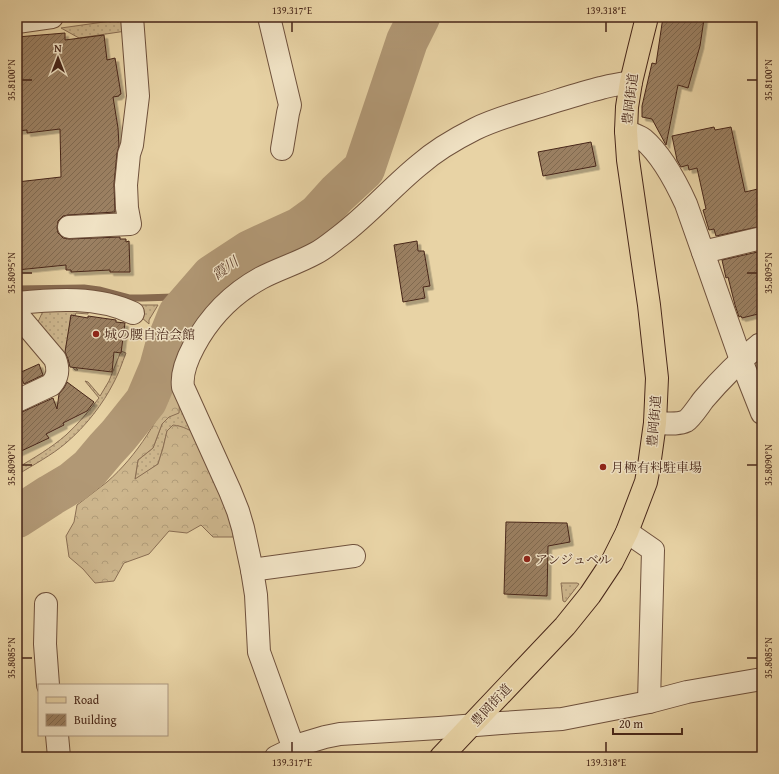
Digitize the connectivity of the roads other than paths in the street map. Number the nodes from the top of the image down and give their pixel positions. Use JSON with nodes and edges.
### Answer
{"nodes":[{"id":1,"x":52,"y":17,"type":"edge"},
{"id":2,"x":132,"y":17,"type":"edge"},
{"id":3,"x":268,"y":17,"type":"edge"},
{"id":4,"x":647,"y":17,"type":"edge"},
{"id":5,"x":17,"y":22,"type":"edge"},
{"id":6,"x":631,"y":82,"type":"junction"},
{"id":7,"x":626,"y":131,"type":"junction"},
{"id":8,"x":282,"y":149,"type":"dead end"},
{"id":9,"x":69,"y":227,"type":"dead end"},
{"id":10,"x":762,"y":238,"type":"edge"},
{"id":11,"x":703,"y":252,"type":"junction"},
{"id":12,"x":17,"y":303,"type":"edge"},
{"id":13,"x":133,"y":313,"type":"dead end"},
{"id":14,"x":17,"y":314,"type":"edge"},
{"id":15,"x":762,"y":344,"type":"edge"},
{"id":16,"x":741,"y":360,"type":"junction"},
{"id":17,"x":17,"y":401,"type":"edge"},
{"id":18,"x":762,"y":413,"type":"edge"},
{"id":19,"x":655,"y":423,"type":"junction"},
{"id":20,"x":627,"y":532,"type":"junction"},
{"id":21,"x":354,"y":556,"type":"dead end"},
{"id":22,"x":252,"y":570,"type":"junction"},
{"id":23,"x":46,"y":604,"type":"dead end"},
{"id":24,"x":762,"y":679,"type":"edge"},
{"id":25,"x":48,"y":684,"type":"edge"},
{"id":26,"x":649,"y":702,"type":"junction"},
{"id":27,"x":471,"y":726,"type":"junction"},
{"id":28,"x":57,"y":736,"type":"edge"},
{"id":29,"x":285,"y":753,"type":"edge"},
{"id":30,"x":59,"y":757,"type":"edge"},
{"id":31,"x":441,"y":757,"type":"edge"}],
"edges":[{"from":1,"to":5,"type":"street"},
{"from":2,"to":9,"type":"street"},
{"from":3,"to":8,"type":"street"},
{"from":4,"to":6,"type":"main road","name":"豊岡街道"},
{"from":6,"to":7,"type":"main road","name":"豊岡街道"},
{"from":6,"to":22,"type":"street"},
{"from":7,"to":11,"type":"street"},
{"from":7,"to":19,"type":"main road","name":"豊岡街道"},
{"from":10,"to":11,"type":"street"},
{"from":11,"to":16,"type":"street"},
{"from":12,"to":13,"type":"street"},
{"from":14,"to":17,"type":"street"},
{"from":15,"to":16,"type":"street"},
{"from":16,"to":18,"type":"street"},
{"from":16,"to":19,"type":"street"},
{"from":19,"to":20,"type":"main road","name":"豊岡街道"},
{"from":20,"to":26,"type":"street"},
{"from":20,"to":27,"type":"main road","name":"豊岡街道"},
{"from":21,"to":22,"type":"street"},
{"from":22,"to":29,"type":"street"},
{"from":23,"to":25,"type":"street"},
{"from":24,"to":26,"type":"street"},
{"from":26,"to":27,"type":"street"},
{"from":27,"to":29,"type":"street"},
{"from":27,"to":31,"type":"main road","name":"豊岡街道"},
{"from":28,"to":30,"type":"street"}]}
